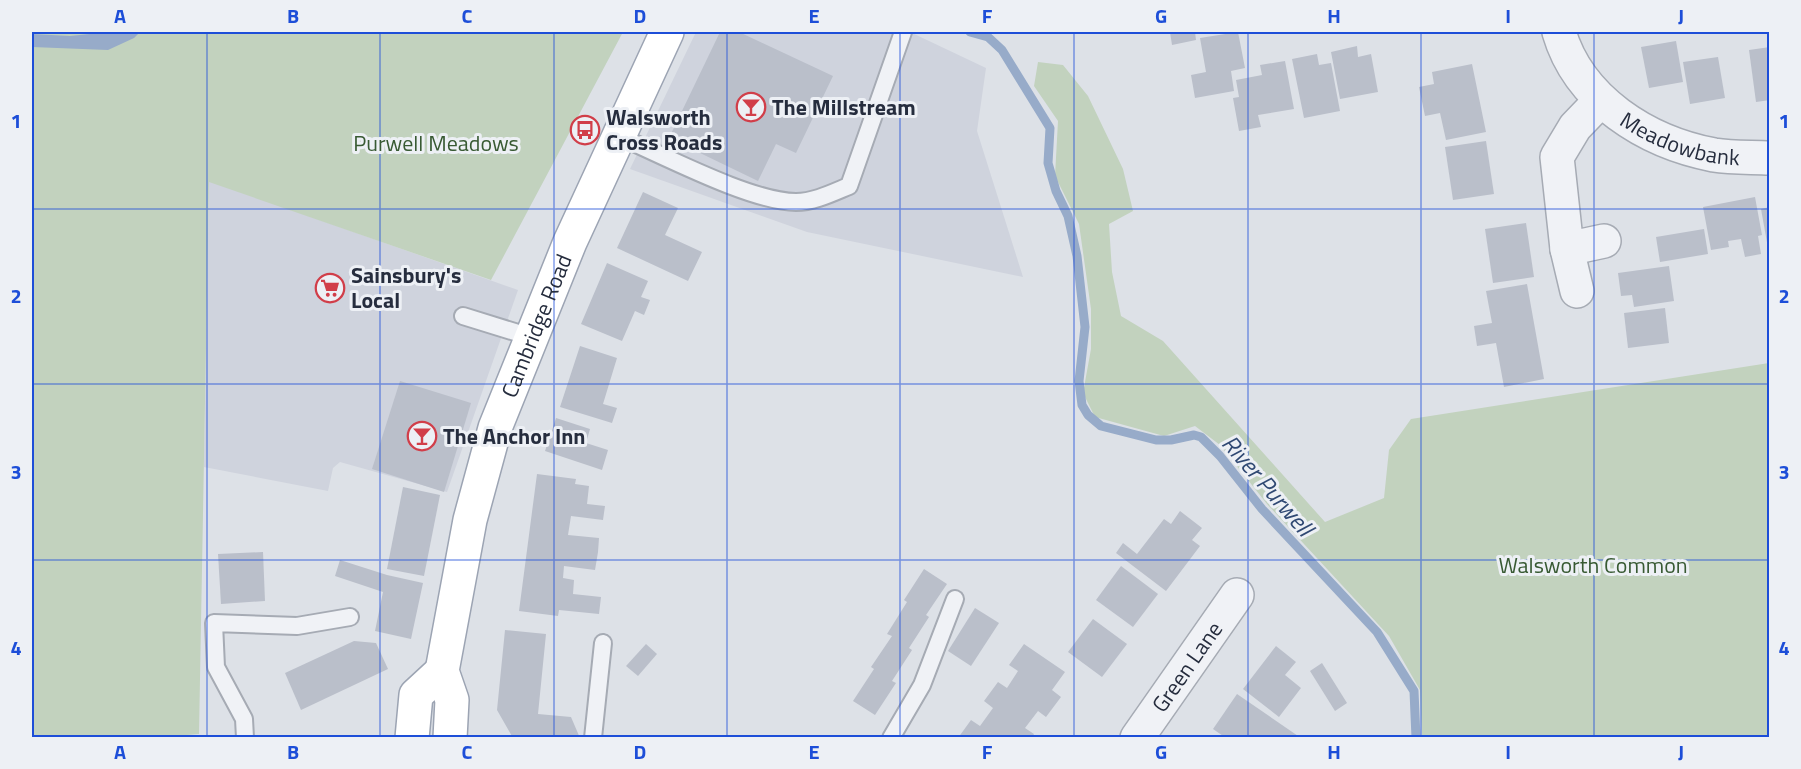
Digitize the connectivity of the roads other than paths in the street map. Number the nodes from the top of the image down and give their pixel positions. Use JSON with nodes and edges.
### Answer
{"nodes":[{"id":1,"x":667,"y":32,"type":"edge"},
{"id":2,"x":903,"y":32,"type":"edge"},
{"id":3,"x":1559,"y":32,"type":"edge"},
{"id":4,"x":1600,"y":101,"type":"junction"},
{"id":5,"x":618,"y":136,"type":"junction"},
{"id":6,"x":1770,"y":158,"type":"edge"},
{"id":7,"x":1604,"y":241,"type":"dead end"},
{"id":8,"x":1567,"y":249,"type":"junction"},
{"id":9,"x":1577,"y":291,"type":"dead end"},
{"id":10,"x":463,"y":316,"type":"dead end"},
{"id":11,"x":531,"y":337,"type":"junction"},
{"id":12,"x":1237,"y":595,"type":"dead end"},
{"id":13,"x":955,"y":599,"type":"dead end"},
{"id":14,"x":350,"y":617,"type":"dead end"},
{"id":15,"x":603,"y":643,"type":"dead end"},
{"id":16,"x":442,"y":671,"type":"junction"},
{"id":17,"x":245,"y":738,"type":"edge"},
{"id":18,"x":412,"y":738,"type":"edge"},
{"id":19,"x":450,"y":738,"type":"edge"},
{"id":20,"x":593,"y":738,"type":"edge"},
{"id":21,"x":891,"y":738,"type":"edge"},
{"id":22,"x":1137,"y":738,"type":"edge"}],
"edges":[{"from":1,"to":5,"type":"main road","name":"Cambridge Road"},
{"from":2,"to":5,"type":"lane"},
{"from":3,"to":4,"type":"street","name":"Meadowbank"},
{"from":4,"to":6,"type":"street","name":"Meadowbank"},
{"from":4,"to":8,"type":"street","name":"Meadowbank"},
{"from":5,"to":11,"type":"main road","name":"Cambridge Road"},
{"from":7,"to":8,"type":"street"},
{"from":8,"to":9,"type":"street","name":"Meadowbank"},
{"from":10,"to":11,"type":"lane"},
{"from":11,"to":16,"type":"main road","name":"Cambridge Road"},
{"from":12,"to":22,"type":"street","name":"Green Lane"},
{"from":13,"to":21,"type":"lane"},
{"from":14,"to":17,"type":"lane"},
{"from":15,"to":20,"type":"lane"},
{"from":16,"to":18,"type":"main road"},
{"from":16,"to":19,"type":"main road"}]}
